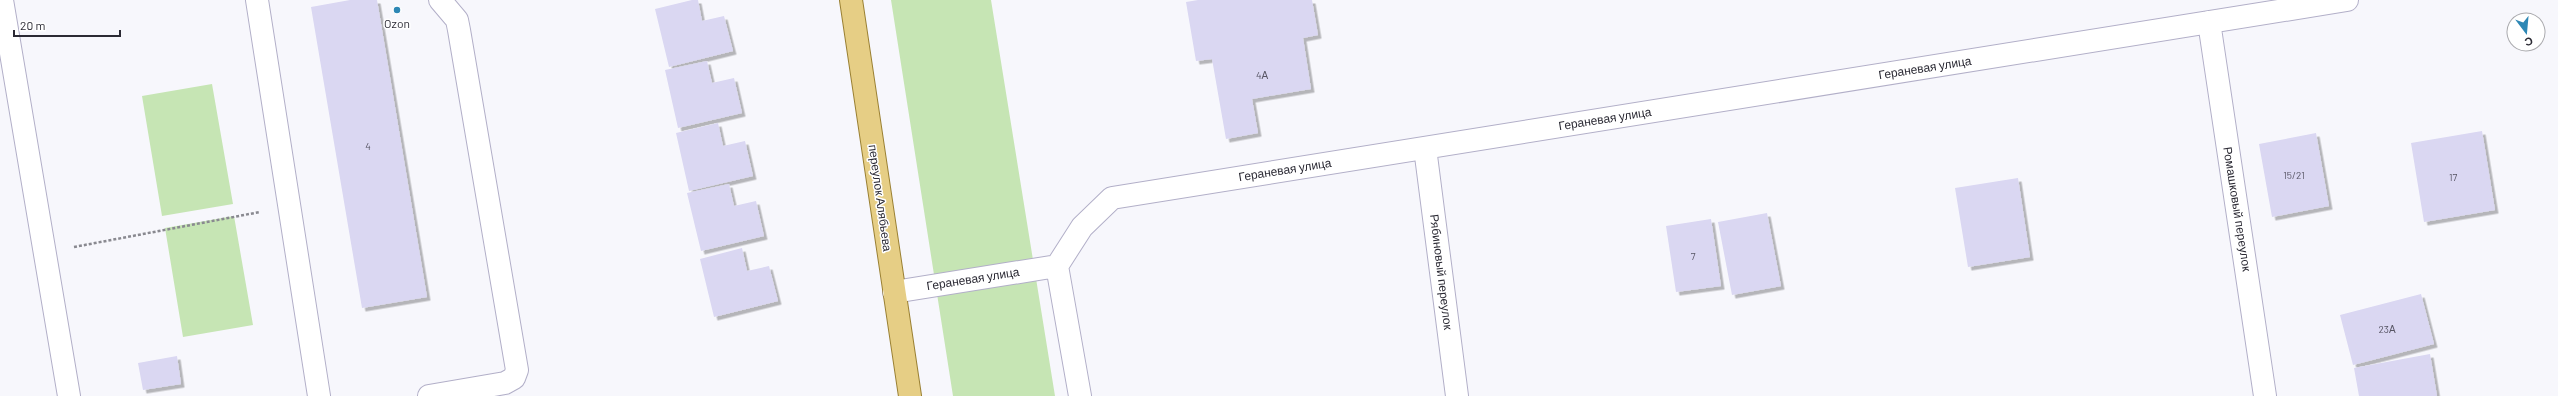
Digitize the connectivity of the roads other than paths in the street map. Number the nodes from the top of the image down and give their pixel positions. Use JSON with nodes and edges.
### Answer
{"nodes":[{"id":1,"x":257,"y":0,"type":"edge"},
{"id":2,"x":440,"y":0,"type":"edge"},
{"id":3,"x":851,"y":0,"type":"edge"},
{"id":4,"x":2347,"y":0,"type":"edge"},
{"id":5,"x":8,"y":1,"type":"edge"},
{"id":6,"x":2209,"y":22,"type":"junction"},
{"id":7,"x":1425,"y":148,"type":"junction"},
{"id":8,"x":1057,"y":266,"type":"junction"},
{"id":9,"x":894,"y":292,"type":"junction"},
{"id":10,"x":69,"y":396,"type":"edge"},
{"id":11,"x":319,"y":396,"type":"edge"},
{"id":12,"x":429,"y":396,"type":"edge"},
{"id":13,"x":910,"y":396,"type":"edge"},
{"id":14,"x":1080,"y":396,"type":"edge"},
{"id":15,"x":1457,"y":396,"type":"edge"},
{"id":16,"x":2265,"y":396,"type":"edge"}],
"edges":[{"from":1,"to":11,"type":"lane"},
{"from":2,"to":12,"type":"lane"},
{"from":3,"to":9,"type":"main road","name":"переулок Алябьева"},
{"from":4,"to":6,"type":"lane","name":"Гераневая улица"},
{"from":5,"to":10,"type":"lane"},
{"from":6,"to":7,"type":"lane","name":"Гераневая улица"},
{"from":6,"to":16,"type":"lane","name":"Ромашковый переулок"},
{"from":7,"to":8,"type":"lane","name":"Гераневая улица"},
{"from":7,"to":15,"type":"lane","name":"Рябиновый переулок"},
{"from":8,"to":9,"type":"lane","name":"Гераневая улица"},
{"from":8,"to":14,"type":"lane"},
{"from":9,"to":13,"type":"main road","name":"переулок Алябьева"}]}
